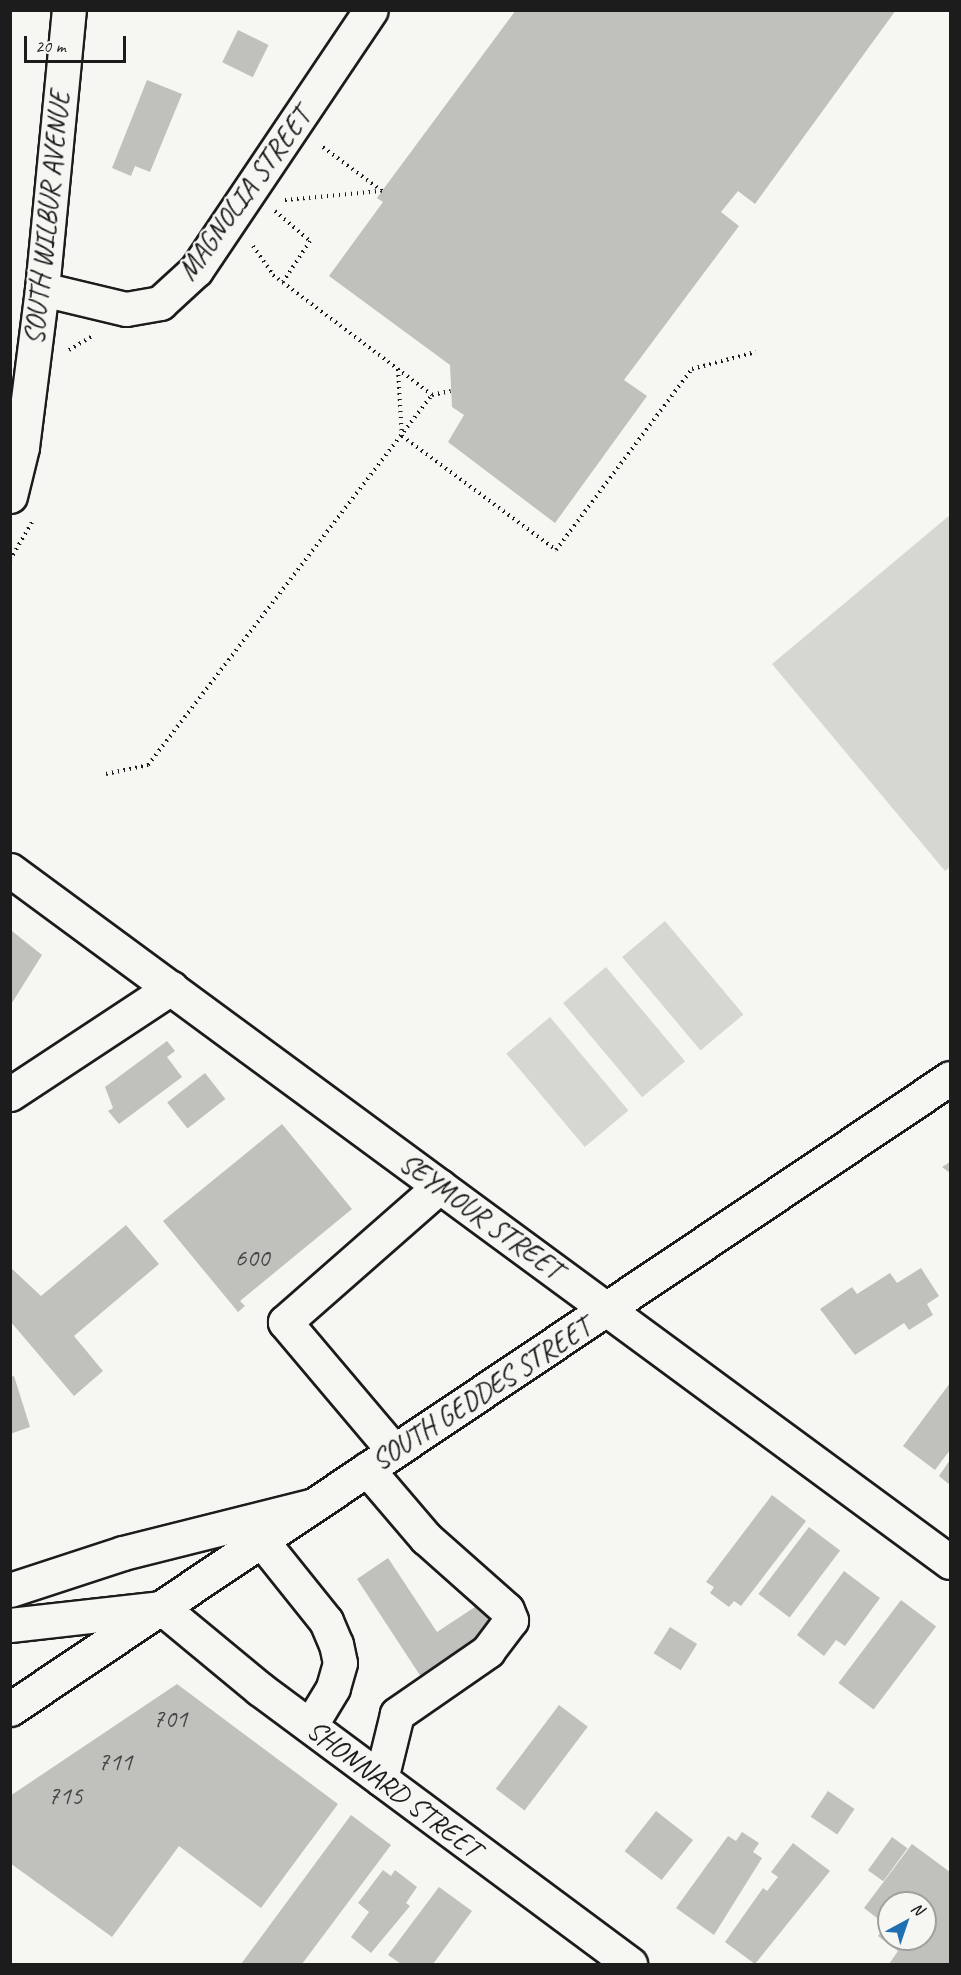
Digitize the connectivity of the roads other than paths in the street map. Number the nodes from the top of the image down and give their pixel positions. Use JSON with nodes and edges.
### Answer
{"nodes":[{"id":1,"x":69,"y":10,"type":"edge"},
{"id":2,"x":371,"y":10,"type":"edge"},
{"id":3,"x":42,"y":289,"type":"junction"},
{"id":4,"x":23,"y":505,"type":"edge"},
{"id":5,"x":10,"y":870,"type":"edge"},
{"id":6,"x":171,"y":988,"type":"junction"},
{"id":7,"x":951,"y":1078,"type":"edge"},
{"id":8,"x":10,"y":1094,"type":"edge"},
{"id":9,"x":440,"y":1186,"type":"junction"},
{"id":10,"x":608,"y":1310,"type":"junction"},
{"id":11,"x":394,"y":1451,"type":"junction"},
{"id":12,"x":367,"y":1469,"type":"junction"},
{"id":13,"x":311,"y":1506,"type":"junction"},
{"id":14,"x":261,"y":1540,"type":"junction"},
{"id":15,"x":951,"y":1562,"type":"edge"},
{"id":16,"x":10,"y":1590,"type":"edge"},
{"id":17,"x":162,"y":1608,"type":"junction"},
{"id":18,"x":10,"y":1625,"type":"edge"},
{"id":19,"x":10,"y":1709,"type":"edge"},
{"id":20,"x":310,"y":1726,"type":"junction"},
{"id":21,"x":381,"y":1779,"type":"junction"},
{"id":22,"x":630,"y":1965,"type":"edge"}],
"edges":[{"from":1,"to":3,"type":"street","name":"SOUTH WILBUR AVENUE"},
{"from":2,"to":3,"type":"street","name":"MAGNOLIA STREET"},
{"from":3,"to":4,"type":"street","name":"SOUTH WILBUR AVENUE"},
{"from":5,"to":6,"type":"street","name":"SEYMOUR STREET"},
{"from":6,"to":8,"type":"street"},
{"from":6,"to":9,"type":"street","name":"SEYMOUR STREET"},
{"from":7,"to":10,"type":"street","name":"SOUTH GEDDES STREET"},
{"from":9,"to":10,"type":"street","name":"SEYMOUR STREET"},
{"from":9,"to":11,"type":"street"},
{"from":10,"to":11,"type":"street","name":"SOUTH GEDDES STREET"},
{"from":10,"to":15,"type":"street","name":"SEYMOUR STREET"},
{"from":11,"to":12,"type":"street","name":"SOUTH GEDDES STREET"},
{"from":12,"to":13,"type":"street","name":"SOUTH GEDDES STREET"},
{"from":12,"to":21,"type":"street"},
{"from":13,"to":14,"type":"street","name":"SOUTH GEDDES STREET"},
{"from":13,"to":16,"type":"street"},
{"from":14,"to":17,"type":"street","name":"SOUTH GEDDES STREET"},
{"from":14,"to":20,"type":"street"},
{"from":17,"to":18,"type":"street"},
{"from":17,"to":19,"type":"street","name":"SOUTH GEDDES STREET"},
{"from":17,"to":20,"type":"street","name":"SHONNARD STREET"},
{"from":20,"to":21,"type":"street","name":"SHONNARD STREET"},
{"from":21,"to":22,"type":"street","name":"SHONNARD STREET"}]}
